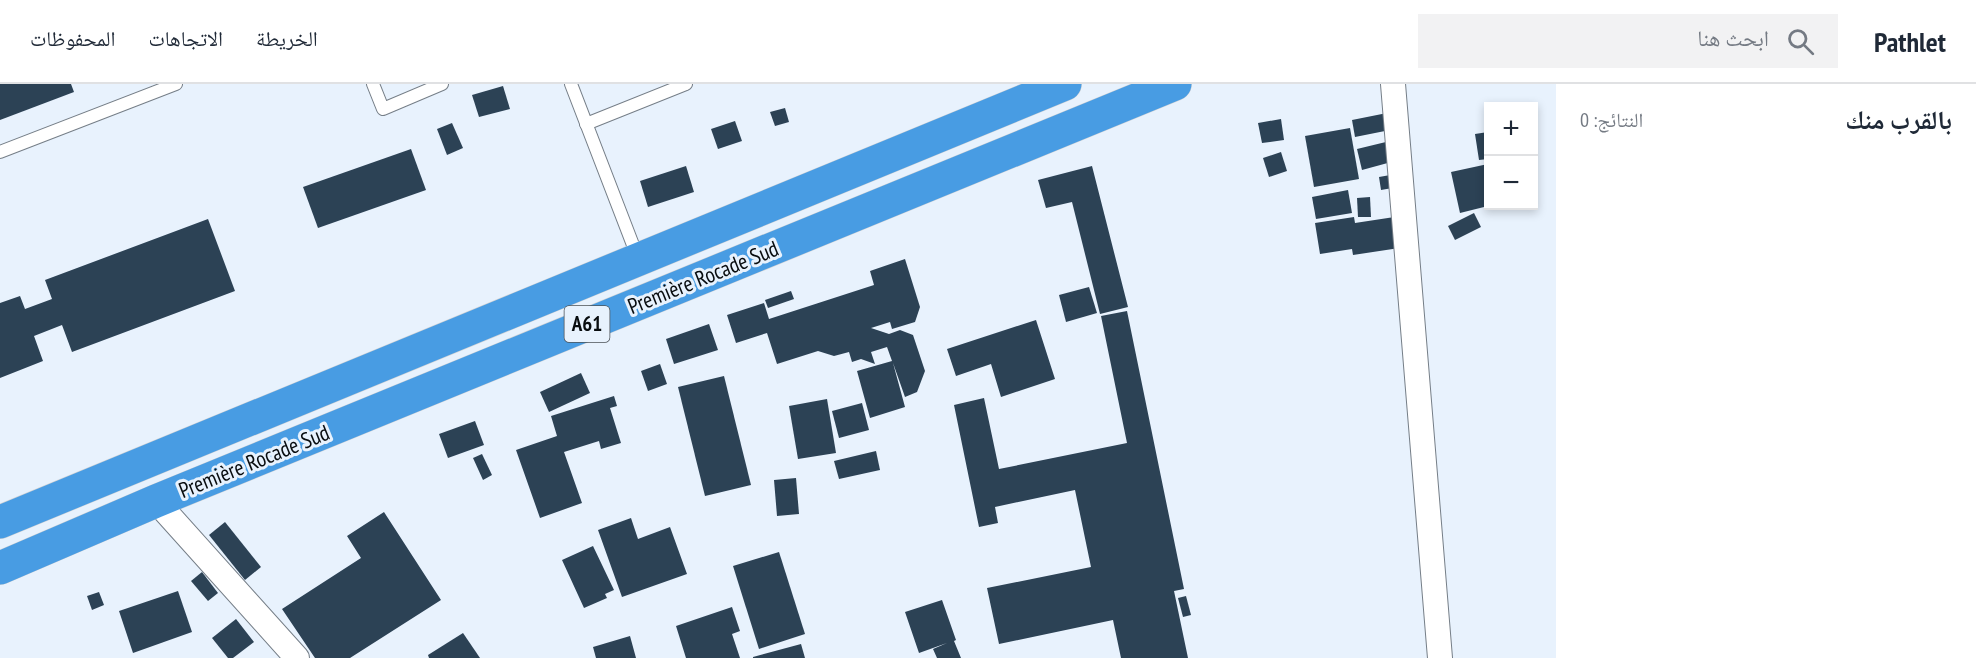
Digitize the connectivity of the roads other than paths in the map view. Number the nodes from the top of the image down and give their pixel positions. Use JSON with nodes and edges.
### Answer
{"nodes":[{"id":1,"x":373,"y":84,"type":"edge"},
{"id":2,"x":442,"y":84,"type":"edge"},
{"id":3,"x":571,"y":84,"type":"edge"},
{"id":4,"x":686,"y":84,"type":"edge"},
{"id":5,"x":1065,"y":84,"type":"edge"},
{"id":6,"x":1175,"y":84,"type":"edge"},
{"id":7,"x":1393,"y":84,"type":"edge"},
{"id":8,"x":170,"y":85,"type":"edge"},
{"id":9,"x":586,"y":124,"type":"junction"},
{"id":10,"x":0,"y":152,"type":"edge"},
{"id":11,"x":638,"y":259,"type":"junction"},
{"id":12,"x":156,"y":501,"type":"junction"},
{"id":13,"x":0,"y":522,"type":"edge"},
{"id":14,"x":0,"y":568,"type":"edge"},
{"id":15,"x":297,"y":658,"type":"edge"},
{"id":16,"x":1440,"y":658,"type":"edge"}],
"edges":[{"from":1,"to":2,"type":"lane"},
{"from":3,"to":9,"type":"lane"},
{"from":4,"to":9,"type":"lane"},
{"from":5,"to":11,"type":"highway","name":"Première Rocade Sud","number":"A61"},
{"from":6,"to":12,"type":"highway","name":"Première Rocade Sud","number":"A61"},
{"from":7,"to":16,"type":"street"},
{"from":8,"to":10,"type":"lane"},
{"from":9,"to":11,"type":"lane"},
{"from":11,"to":13,"type":"highway","name":"Première Rocade Sud","number":"A61"},
{"from":12,"to":14,"type":"highway","name":"Première Rocade Sud","number":"A61"},
{"from":12,"to":15,"type":"street"}]}
